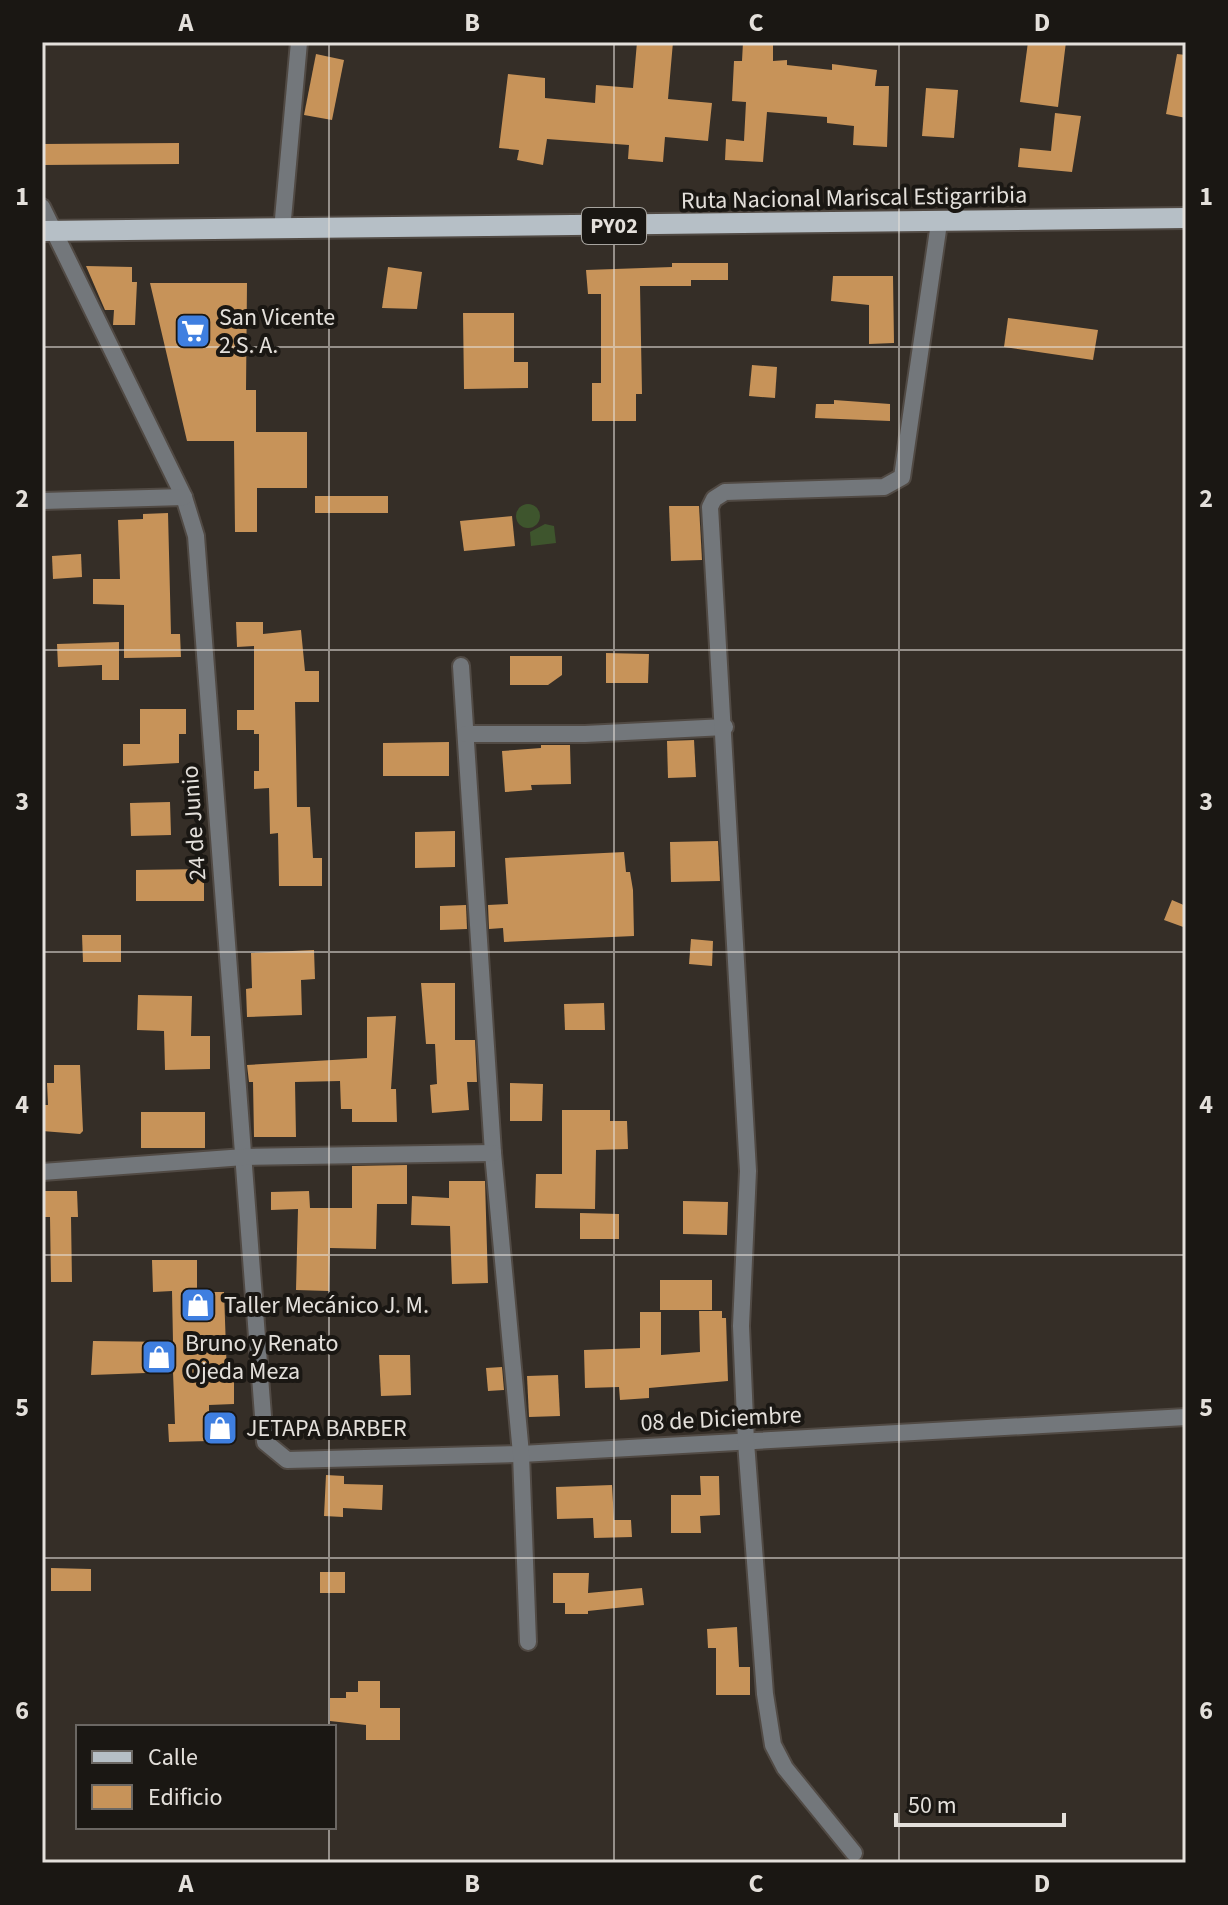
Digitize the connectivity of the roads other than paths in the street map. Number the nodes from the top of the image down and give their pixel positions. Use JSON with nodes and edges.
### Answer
{"nodes":[{"id":1,"x":299,"y":42,"type":"edge"},
{"id":2,"x":42,"y":207,"type":"edge"},
{"id":3,"x":1186,"y":218,"type":"edge"},
{"id":4,"x":939,"y":223,"type":"junction"},
{"id":5,"x":282,"y":230,"type":"junction"},
{"id":6,"x":49,"y":231,"type":"edge"},
{"id":7,"x":184,"y":497,"type":"junction"},
{"id":8,"x":42,"y":501,"type":"edge"},
{"id":9,"x":461,"y":666,"type":"dead end"},
{"id":10,"x":725,"y":727,"type":"junction"},
{"id":11,"x":466,"y":734,"type":"junction"},
{"id":12,"x":493,"y":1153,"type":"junction"},
{"id":13,"x":244,"y":1157,"type":"junction"},
{"id":14,"x":42,"y":1172,"type":"edge"},
{"id":15,"x":1186,"y":1417,"type":"edge"},
{"id":16,"x":265,"y":1442,"type":"joint"},
{"id":17,"x":746,"y":1442,"type":"junction"},
{"id":18,"x":521,"y":1454,"type":"junction"},
{"id":19,"x":528,"y":1642,"type":"dead end"},
{"id":20,"x":854,"y":1853,"type":"dead end"}],
"edges":[{"from":1,"to":5,"type":"street"},
{"from":2,"to":6,"type":"street","name":"24 de Junio"},
{"from":3,"to":4,"type":"main road","name":"Ruta Nacional Mariscal Estigarribia","number":"PY02"},
{"from":4,"to":5,"type":"main road","name":"Ruta Nacional Mariscal Estigarribia","number":"PY02"},
{"from":4,"to":10,"type":"street"},
{"from":5,"to":6,"type":"main road","name":"Ruta Nacional Mariscal Estigarribia","number":"PY02"},
{"from":6,"to":7,"type":"street","name":"24 de Junio"},
{"from":7,"to":8,"type":"street"},
{"from":7,"to":13,"type":"street","name":"24 de Junio"},
{"from":9,"to":11,"type":"street"},
{"from":10,"to":11,"type":"street"},
{"from":10,"to":17,"type":"street"},
{"from":11,"to":12,"type":"street"},
{"from":12,"to":13,"type":"street"},
{"from":12,"to":18,"type":"street"},
{"from":13,"to":14,"type":"street"},
{"from":13,"to":16,"type":"street","name":"24 de Junio"},
{"from":15,"to":17,"type":"street","name":"08 de Diciembre"},
{"from":16,"to":18,"type":"street","name":"08 de Diciembre"},
{"from":17,"to":18,"type":"street","name":"08 de Diciembre"},
{"from":17,"to":20,"type":"street"},
{"from":18,"to":19,"type":"street"}]}
